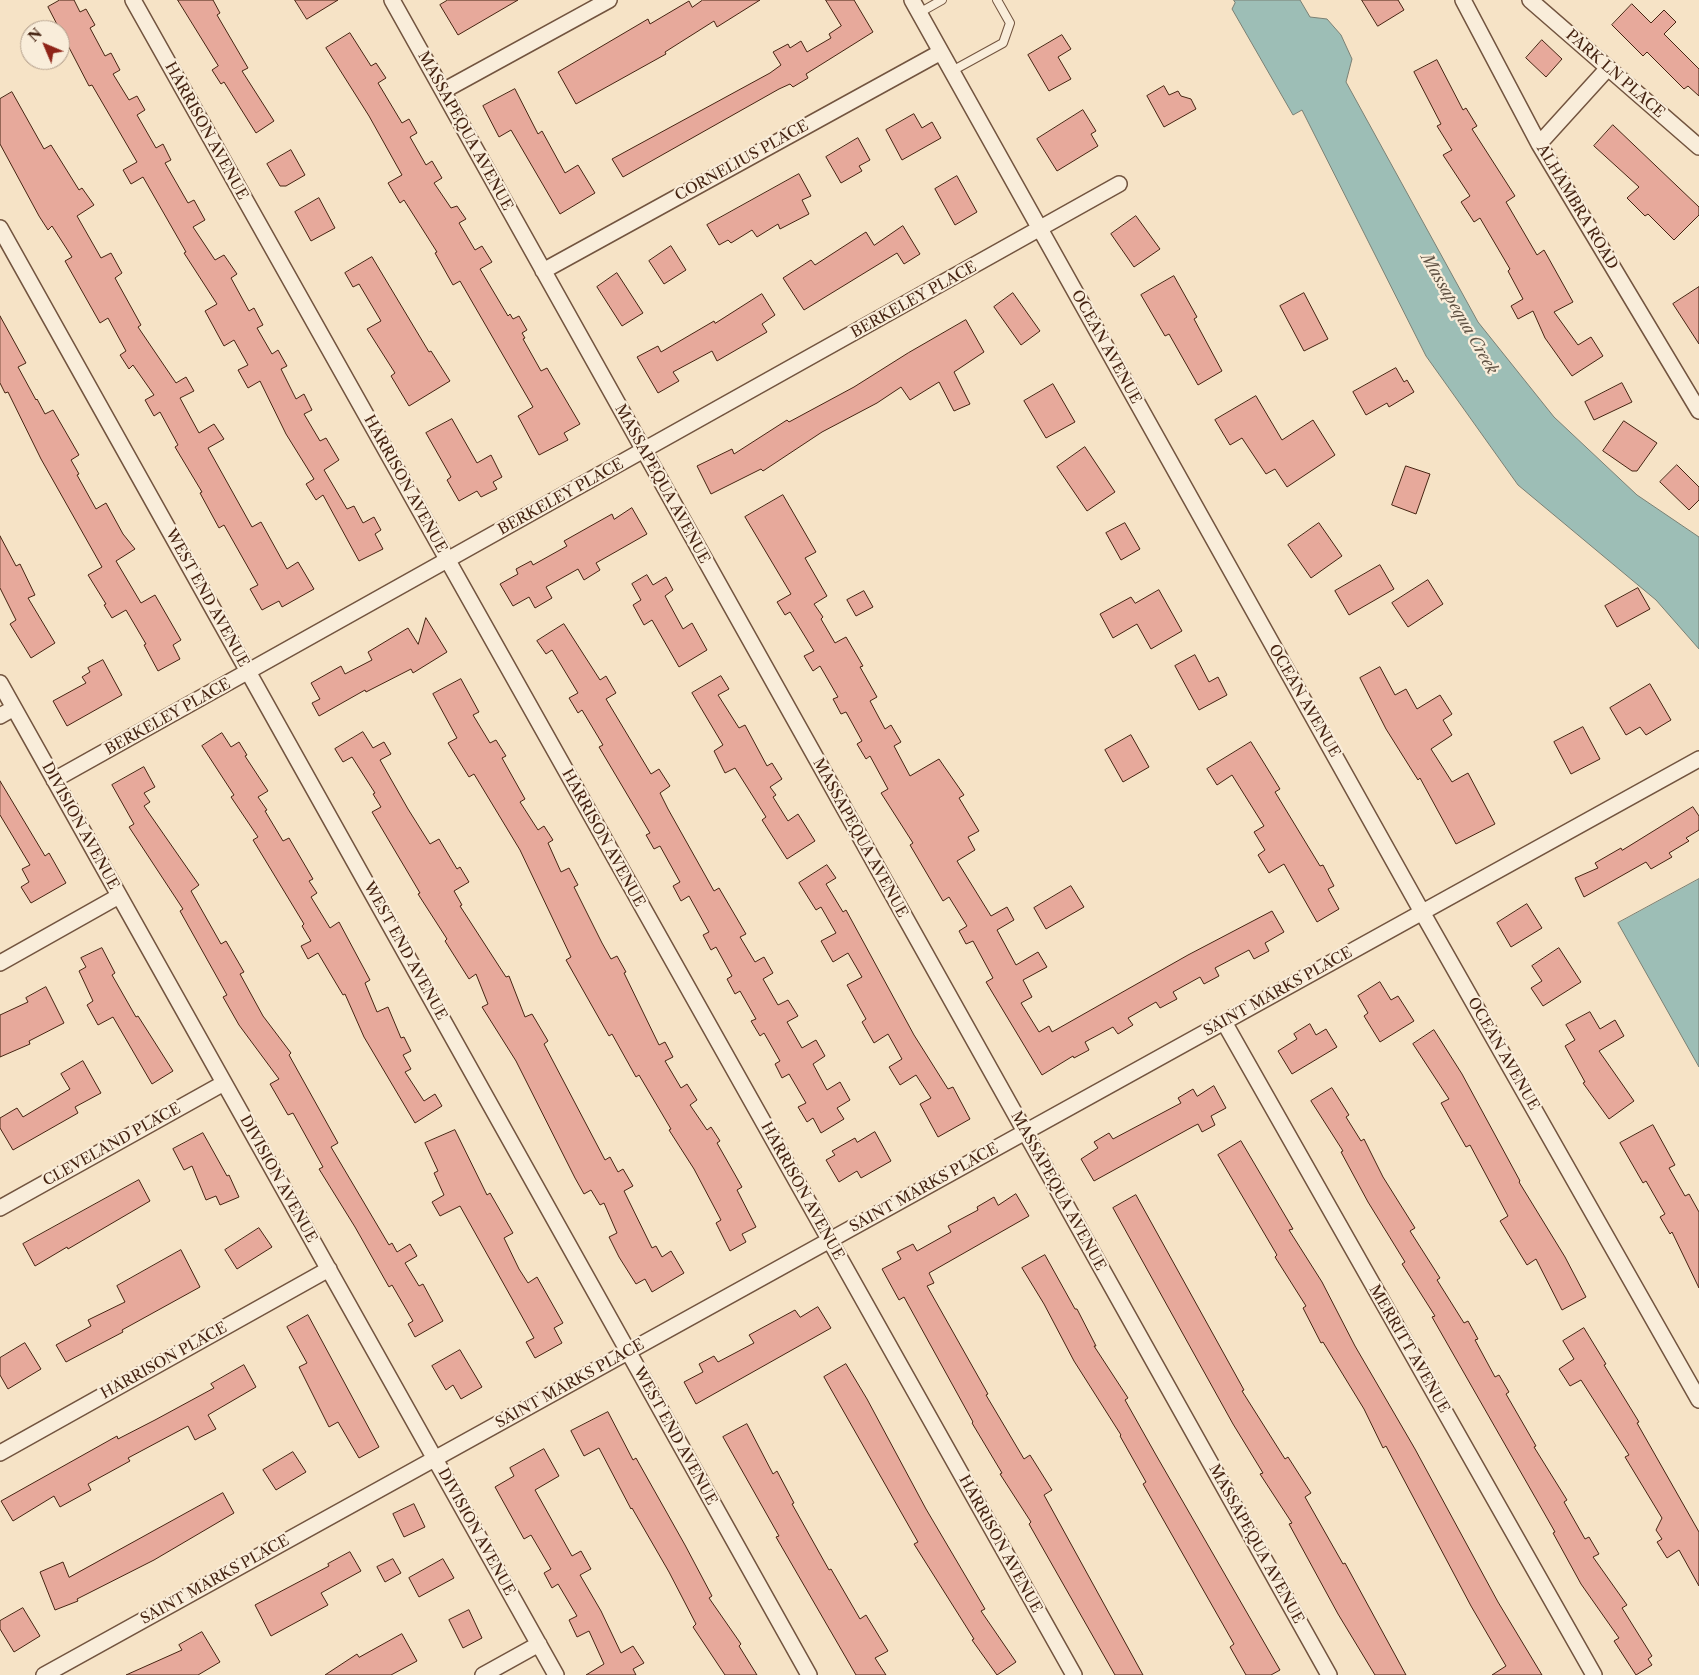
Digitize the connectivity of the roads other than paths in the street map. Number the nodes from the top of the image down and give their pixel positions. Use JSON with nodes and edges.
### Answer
{"nodes":[{"id":1,"x":133,"y":0,"type":"edge"},
{"id":2,"x":392,"y":0,"type":"edge"},
{"id":3,"x":609,"y":0,"type":"edge"},
{"id":4,"x":942,"y":0,"type":"edge"},
{"id":5,"x":997,"y":0,"type":"edge"},
{"id":6,"x":1463,"y":0,"type":"edge"},
{"id":7,"x":1530,"y":0,"type":"edge"},
{"id":8,"x":916,"y":6,"type":"edge"},
{"id":9,"x":941,"y":52,"type":"junction"},
{"id":10,"x":1608,"y":68,"type":"junction"},
{"id":11,"x":952,"y":71,"type":"junction"},
{"id":12,"x":443,"y":91,"type":"junction"},
{"id":13,"x":1540,"y":144,"type":"junction"},
{"id":14,"x":1699,"y":147,"type":"edge"},
{"id":15,"x":1119,"y":184,"type":"dead end"},
{"id":16,"x":0,"y":228,"type":"edge"},
{"id":17,"x":1040,"y":229,"type":"junction"},
{"id":18,"x":543,"y":271,"type":"junction"},
{"id":19,"x":1699,"y":411,"type":"edge"},
{"id":20,"x":644,"y":451,"type":"junction"},
{"id":21,"x":448,"y":560,"type":"junction"},
{"id":22,"x":248,"y":672,"type":"junction"},
{"id":23,"x":0,"y":683,"type":"edge"},
{"id":24,"x":14,"y":708,"type":"junction"},
{"id":25,"x":0,"y":716,"type":"edge"},
{"id":26,"x":1699,"y":759,"type":"edge"},
{"id":27,"x":54,"y":780,"type":"junction"},
{"id":28,"x":119,"y":896,"type":"junction"},
{"id":29,"x":1422,"y":912,"type":"junction"},
{"id":30,"x":0,"y":963,"type":"edge"},
{"id":31,"x":1224,"y":1022,"type":"junction"},
{"id":32,"x":224,"y":1083,"type":"junction"},
{"id":33,"x":1025,"y":1132,"type":"junction"},
{"id":34,"x":0,"y":1208,"type":"edge"},
{"id":35,"x":830,"y":1240,"type":"junction"},
{"id":36,"x":329,"y":1269,"type":"junction"},
{"id":37,"x":628,"y":1352,"type":"junction"},
{"id":38,"x":1699,"y":1400,"type":"edge"},
{"id":39,"x":0,"y":1453,"type":"edge"},
{"id":40,"x":435,"y":1458,"type":"junction"},
{"id":41,"x":539,"y":1644,"type":"junction"},
{"id":42,"x":44,"y":1675,"type":"edge"},
{"id":43,"x":483,"y":1675,"type":"edge"},
{"id":44,"x":556,"y":1675,"type":"edge"},
{"id":45,"x":809,"y":1675,"type":"edge"},
{"id":46,"x":1074,"y":1675,"type":"edge"},
{"id":47,"x":1329,"y":1675,"type":"edge"},
{"id":48,"x":1594,"y":1675,"type":"edge"}],
"edges":[{"from":1,"to":21,"type":"street","name":"HARRISON AVENUE"},
{"from":2,"to":12,"type":"street","name":"MASSAPEQUA AVENUE"},
{"from":3,"to":12,"type":"street"},
{"from":4,"to":8,"type":"lane"},
{"from":5,"to":11,"type":"lane"},
{"from":6,"to":13,"type":"street","name":"ALHAMBRA ROAD"},
{"from":7,"to":10,"type":"street","name":"PARK LN PLACE"},
{"from":8,"to":9,"type":"street","name":"OCEAN AVENUE"},
{"from":9,"to":11,"type":"street","name":"OCEAN AVENUE"},
{"from":9,"to":18,"type":"street","name":"CORNELIUS PLACE"},
{"from":10,"to":13,"type":"street"},
{"from":10,"to":14,"type":"street","name":"PARK LN PLACE"},
{"from":11,"to":17,"type":"street","name":"OCEAN AVENUE"},
{"from":12,"to":18,"type":"street","name":"MASSAPEQUA AVENUE"},
{"from":13,"to":19,"type":"street","name":"ALHAMBRA ROAD"},
{"from":15,"to":17,"type":"street","name":"BERKELEY PLACE"},
{"from":16,"to":22,"type":"street","name":"WEST END AVENUE"},
{"from":17,"to":20,"type":"street","name":"BERKELEY PLACE"},
{"from":17,"to":29,"type":"street","name":"OCEAN AVENUE"},
{"from":18,"to":20,"type":"street","name":"MASSAPEQUA AVENUE"},
{"from":20,"to":21,"type":"street","name":"BERKELEY PLACE"},
{"from":20,"to":33,"type":"street","name":"MASSAPEQUA AVENUE"},
{"from":21,"to":22,"type":"street","name":"BERKELEY PLACE"},
{"from":21,"to":35,"type":"street","name":"HARRISON AVENUE"},
{"from":22,"to":27,"type":"street","name":"BERKELEY PLACE"},
{"from":22,"to":37,"type":"street","name":"WEST END AVENUE"},
{"from":23,"to":24,"type":"street","name":"DIVISION AVENUE"},
{"from":24,"to":25,"type":"street"},
{"from":24,"to":27,"type":"street","name":"DIVISION AVENUE"},
{"from":26,"to":29,"type":"street","name":"SAINT MARKS PLACE"},
{"from":27,"to":28,"type":"street","name":"DIVISION AVENUE"},
{"from":28,"to":30,"type":"street"},
{"from":28,"to":32,"type":"street","name":"DIVISION AVENUE"},
{"from":29,"to":31,"type":"street","name":"SAINT MARKS PLACE"},
{"from":29,"to":38,"type":"street","name":"OCEAN AVENUE"},
{"from":31,"to":33,"type":"street","name":"SAINT MARKS PLACE"},
{"from":31,"to":48,"type":"street","name":"MERRITT AVENUE"},
{"from":32,"to":34,"type":"street","name":"CLEVELAND PLACE"},
{"from":32,"to":36,"type":"street","name":"DIVISION AVENUE"},
{"from":33,"to":35,"type":"street","name":"SAINT MARKS PLACE"},
{"from":33,"to":47,"type":"street","name":"MASSAPEQUA AVENUE"},
{"from":35,"to":37,"type":"street","name":"SAINT MARKS PLACE"},
{"from":35,"to":46,"type":"street","name":"HARRISON AVENUE"},
{"from":36,"to":39,"type":"street","name":"HARRISON PLACE"},
{"from":36,"to":40,"type":"street","name":"DIVISION AVENUE"},
{"from":37,"to":40,"type":"street","name":"SAINT MARKS PLACE"},
{"from":37,"to":45,"type":"street","name":"WEST END AVENUE"},
{"from":40,"to":41,"type":"street","name":"DIVISION AVENUE"},
{"from":40,"to":42,"type":"street","name":"SAINT MARKS PLACE"},
{"from":41,"to":43,"type":"street"},
{"from":41,"to":44,"type":"street","name":"DIVISION AVENUE"}]}
